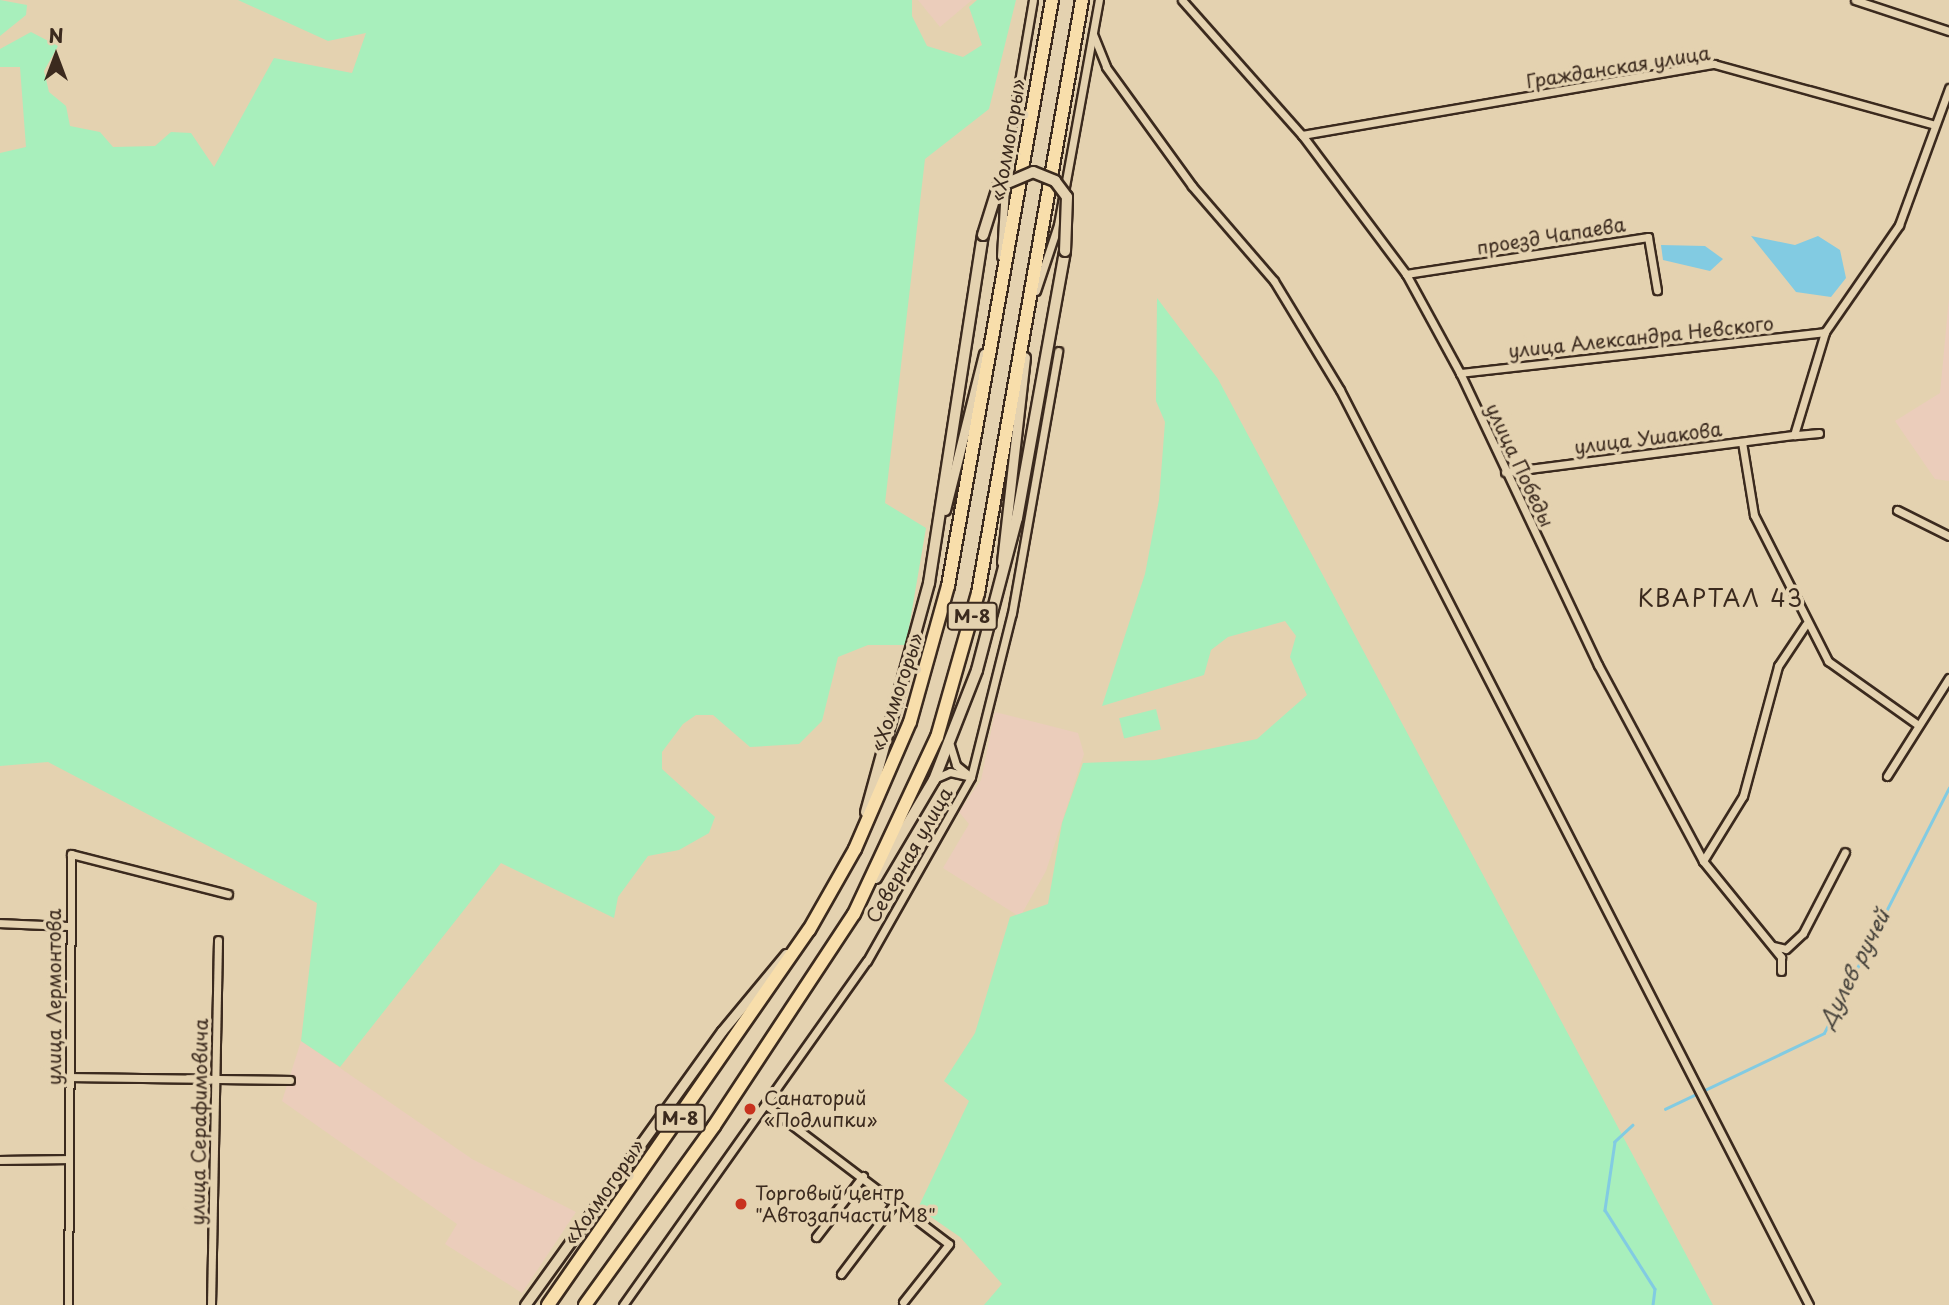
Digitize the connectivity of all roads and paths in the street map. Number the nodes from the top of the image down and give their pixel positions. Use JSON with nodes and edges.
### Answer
{"nodes":[{"id":1,"x":1033,"y":0,"type":"edge"},
{"id":2,"x":1052,"y":0,"type":"edge"},
{"id":3,"x":1082,"y":0,"type":"edge"},
{"id":4,"x":1099,"y":0,"type":"edge"},
{"id":5,"x":1182,"y":0,"type":"edge"},
{"id":6,"x":1855,"y":0,"type":"edge"},
{"id":7,"x":1949,"y":31,"type":"edge"},
{"id":8,"x":1093,"y":34,"type":"junction"},
{"id":9,"x":1106,"y":67,"type":"junction"},
{"id":10,"x":1087,"y":71,"type":"junction"},
{"id":11,"x":1949,"y":88,"type":"edge"},
{"id":12,"x":1935,"y":125,"type":"junction"},
{"id":13,"x":1302,"y":135,"type":"junction"},
{"id":14,"x":1406,"y":274,"type":"junction"},
{"id":15,"x":1657,"y":290,"type":"dead end"},
{"id":16,"x":999,"y":302,"type":"junction"},
{"id":17,"x":1029,"y":312,"type":"junction"},
{"id":18,"x":995,"y":323,"type":"junction"},
{"id":19,"x":1026,"y":329,"type":"junction"},
{"id":20,"x":1825,"y":332,"type":"junction"},
{"id":21,"x":1058,"y":351,"type":"dead end"},
{"id":22,"x":1461,"y":373,"type":"junction"},
{"id":23,"x":1819,"y":433,"type":"dead end"},
{"id":24,"x":1794,"y":435,"type":"junction"},
{"id":25,"x":1742,"y":442,"type":"junction"},
{"id":26,"x":1505,"y":472,"type":"junction"},
{"id":27,"x":1897,"y":510,"type":"dead end"},
{"id":28,"x":1949,"y":536,"type":"edge"},
{"id":29,"x":929,"y":583,"type":"junction"},
{"id":30,"x":998,"y":588,"type":"junction"},
{"id":31,"x":1806,"y":624,"type":"junction"},
{"id":32,"x":1949,"y":678,"type":"edge"},
{"id":33,"x":1918,"y":724,"type":"junction"},
{"id":34,"x":951,"y":743,"type":"junction"},
{"id":35,"x":1887,"y":776,"type":"dead end"},
{"id":36,"x":971,"y":777,"type":"junction"},
{"id":37,"x":934,"y":780,"type":"junction"},
{"id":38,"x":855,"y":849,"type":"junction"},
{"id":39,"x":1845,"y":852,"type":"dead end"},
{"id":40,"x":1703,"y":861,"type":"junction"},
{"id":41,"x":868,"y":889,"type":"junction"},
{"id":42,"x":228,"y":894,"type":"dead end"},
{"id":43,"x":0,"y":923,"type":"edge"},
{"id":44,"x":70,"y":926,"type":"junction"},
{"id":45,"x":809,"y":930,"type":"junction"},
{"id":46,"x":218,"y":940,"type":"dead end"},
{"id":47,"x":1773,"y":946,"type":"junction"},
{"id":48,"x":1781,"y":971,"type":"dead end"},
{"id":49,"x":70,"y":1077,"type":"junction"},
{"id":50,"x":290,"y":1080,"type":"dead end"},
{"id":51,"x":215,"y":1081,"type":"junction"},
{"id":52,"x":767,"y":1106,"type":"junction"},
{"id":53,"x":69,"y":1159,"type":"junction"},
{"id":54,"x":0,"y":1160,"type":"edge"},
{"id":55,"x":863,"y":1176,"type":"junction"},
{"id":56,"x":897,"y":1200,"type":"junction"},
{"id":57,"x":816,"y":1237,"type":"dead end"},
{"id":58,"x":841,"y":1274,"type":"dead end"},
{"id":59,"x":903,"y":1302,"type":"dead end"},
{"id":60,"x":68,"y":1305,"type":"edge"},
{"id":61,"x":211,"y":1305,"type":"edge"},
{"id":62,"x":525,"y":1305,"type":"edge"},
{"id":63,"x":548,"y":1305,"type":"edge"},
{"id":64,"x":585,"y":1305,"type":"edge"},
{"id":65,"x":623,"y":1305,"type":"edge"},
{"id":66,"x":1809,"y":1305,"type":"edge"}],
"edges":[{"from":1,"to":16,"type":"street"},
{"from":2,"to":16,"type":"highway","name":"«Холмогоры»","number":"М-8"},
{"from":3,"to":17,"type":"highway","number":"М-8"},
{"from":4,"to":8,"type":"street"},
{"from":5,"to":13,"type":"street","name":"улица Победы"},
{"from":6,"to":7,"type":"street"},
{"from":8,"to":9,"type":"street"},
{"from":8,"to":10,"type":"street"},
{"from":9,"to":10,"type":"street"},
{"from":9,"to":66,"type":"street"},
{"from":10,"to":17,"type":"street"},
{"from":11,"to":12,"type":"street"},
{"from":12,"to":13,"type":"street","name":"Гражданская улица"},
{"from":12,"to":20,"type":"street"},
{"from":13,"to":14,"type":"street","name":"улица Победы"},
{"from":14,"to":15,"type":"street","name":"проезд Чапаева"},
{"from":14,"to":22,"type":"street","name":"улица Победы"},
{"from":16,"to":18,"type":"highway","name":"«Холмогоры»","number":"М-8"},
{"from":17,"to":19,"type":"highway","number":"М-8"},
{"from":18,"to":29,"type":"street"},
{"from":18,"to":38,"type":"highway","name":"«Холмогоры»","number":"М-8"},
{"from":19,"to":30,"type":"street"},
{"from":19,"to":41,"type":"highway","number":"М-8"},
{"from":20,"to":22,"type":"street","name":"улица Александра Невского"},
{"from":20,"to":24,"type":"street"},
{"from":21,"to":36,"type":"street","name":"Северная улица"},
{"from":22,"to":26,"type":"street","name":"улица Победы"},
{"from":23,"to":24,"type":"street","name":"улица Ушакова"},
{"from":24,"to":25,"type":"street","name":"улица Ушакова"},
{"from":25,"to":26,"type":"street","name":"улица Ушакова"},
{"from":25,"to":31,"type":"street"},
{"from":26,"to":40,"type":"street","name":"улица Победы"},
{"from":27,"to":28,"type":"street"},
{"from":29,"to":30,"type":"main road","bridge":true},
{"from":29,"to":38,"type":"main road"},
{"from":30,"to":34,"type":"main road"},
{"from":31,"to":33,"type":"street"},
{"from":31,"to":40,"type":"street"},
{"from":32,"to":33,"type":"street"},
{"from":33,"to":35,"type":"street"},
{"from":34,"to":36,"type":"street"},
{"from":34,"to":37,"type":"main road"},
{"from":36,"to":37,"type":"street"},
{"from":36,"to":52,"type":"street","name":"Северная улица"},
{"from":37,"to":41,"type":"main road"},
{"from":38,"to":45,"type":"highway","name":"«Холмогоры»","number":"М-8"},
{"from":39,"to":47,"type":"street"},
{"from":40,"to":47,"type":"street","name":"улица Победы"},
{"from":41,"to":64,"type":"highway","number":"М-8"},
{"from":42,"to":44,"type":"street","name":"улица Лермонтова"},
{"from":43,"to":44,"type":"street"},
{"from":44,"to":49,"type":"street","name":"улица Лермонтова"},
{"from":45,"to":62,"type":"street"},
{"from":45,"to":63,"type":"highway","name":"«Холмогоры»","number":"М-8"},
{"from":46,"to":51,"type":"street","name":"улица Серафимовича"},
{"from":47,"to":48,"type":"street","name":"улица Победы"},
{"from":49,"to":51,"type":"street"},
{"from":49,"to":53,"type":"street","name":"улица Лермонтова"},
{"from":50,"to":51,"type":"street"},
{"from":51,"to":61,"type":"street","name":"улица Серафимовича"},
{"from":52,"to":55,"type":"street"},
{"from":52,"to":65,"type":"street","name":"Северная улица"},
{"from":53,"to":54,"type":"street"},
{"from":53,"to":60,"type":"street","name":"улица Лермонтова"},
{"from":55,"to":56,"type":"street"},
{"from":55,"to":57,"type":"street"},
{"from":56,"to":58,"type":"street"},
{"from":56,"to":59,"type":"street"}]}
